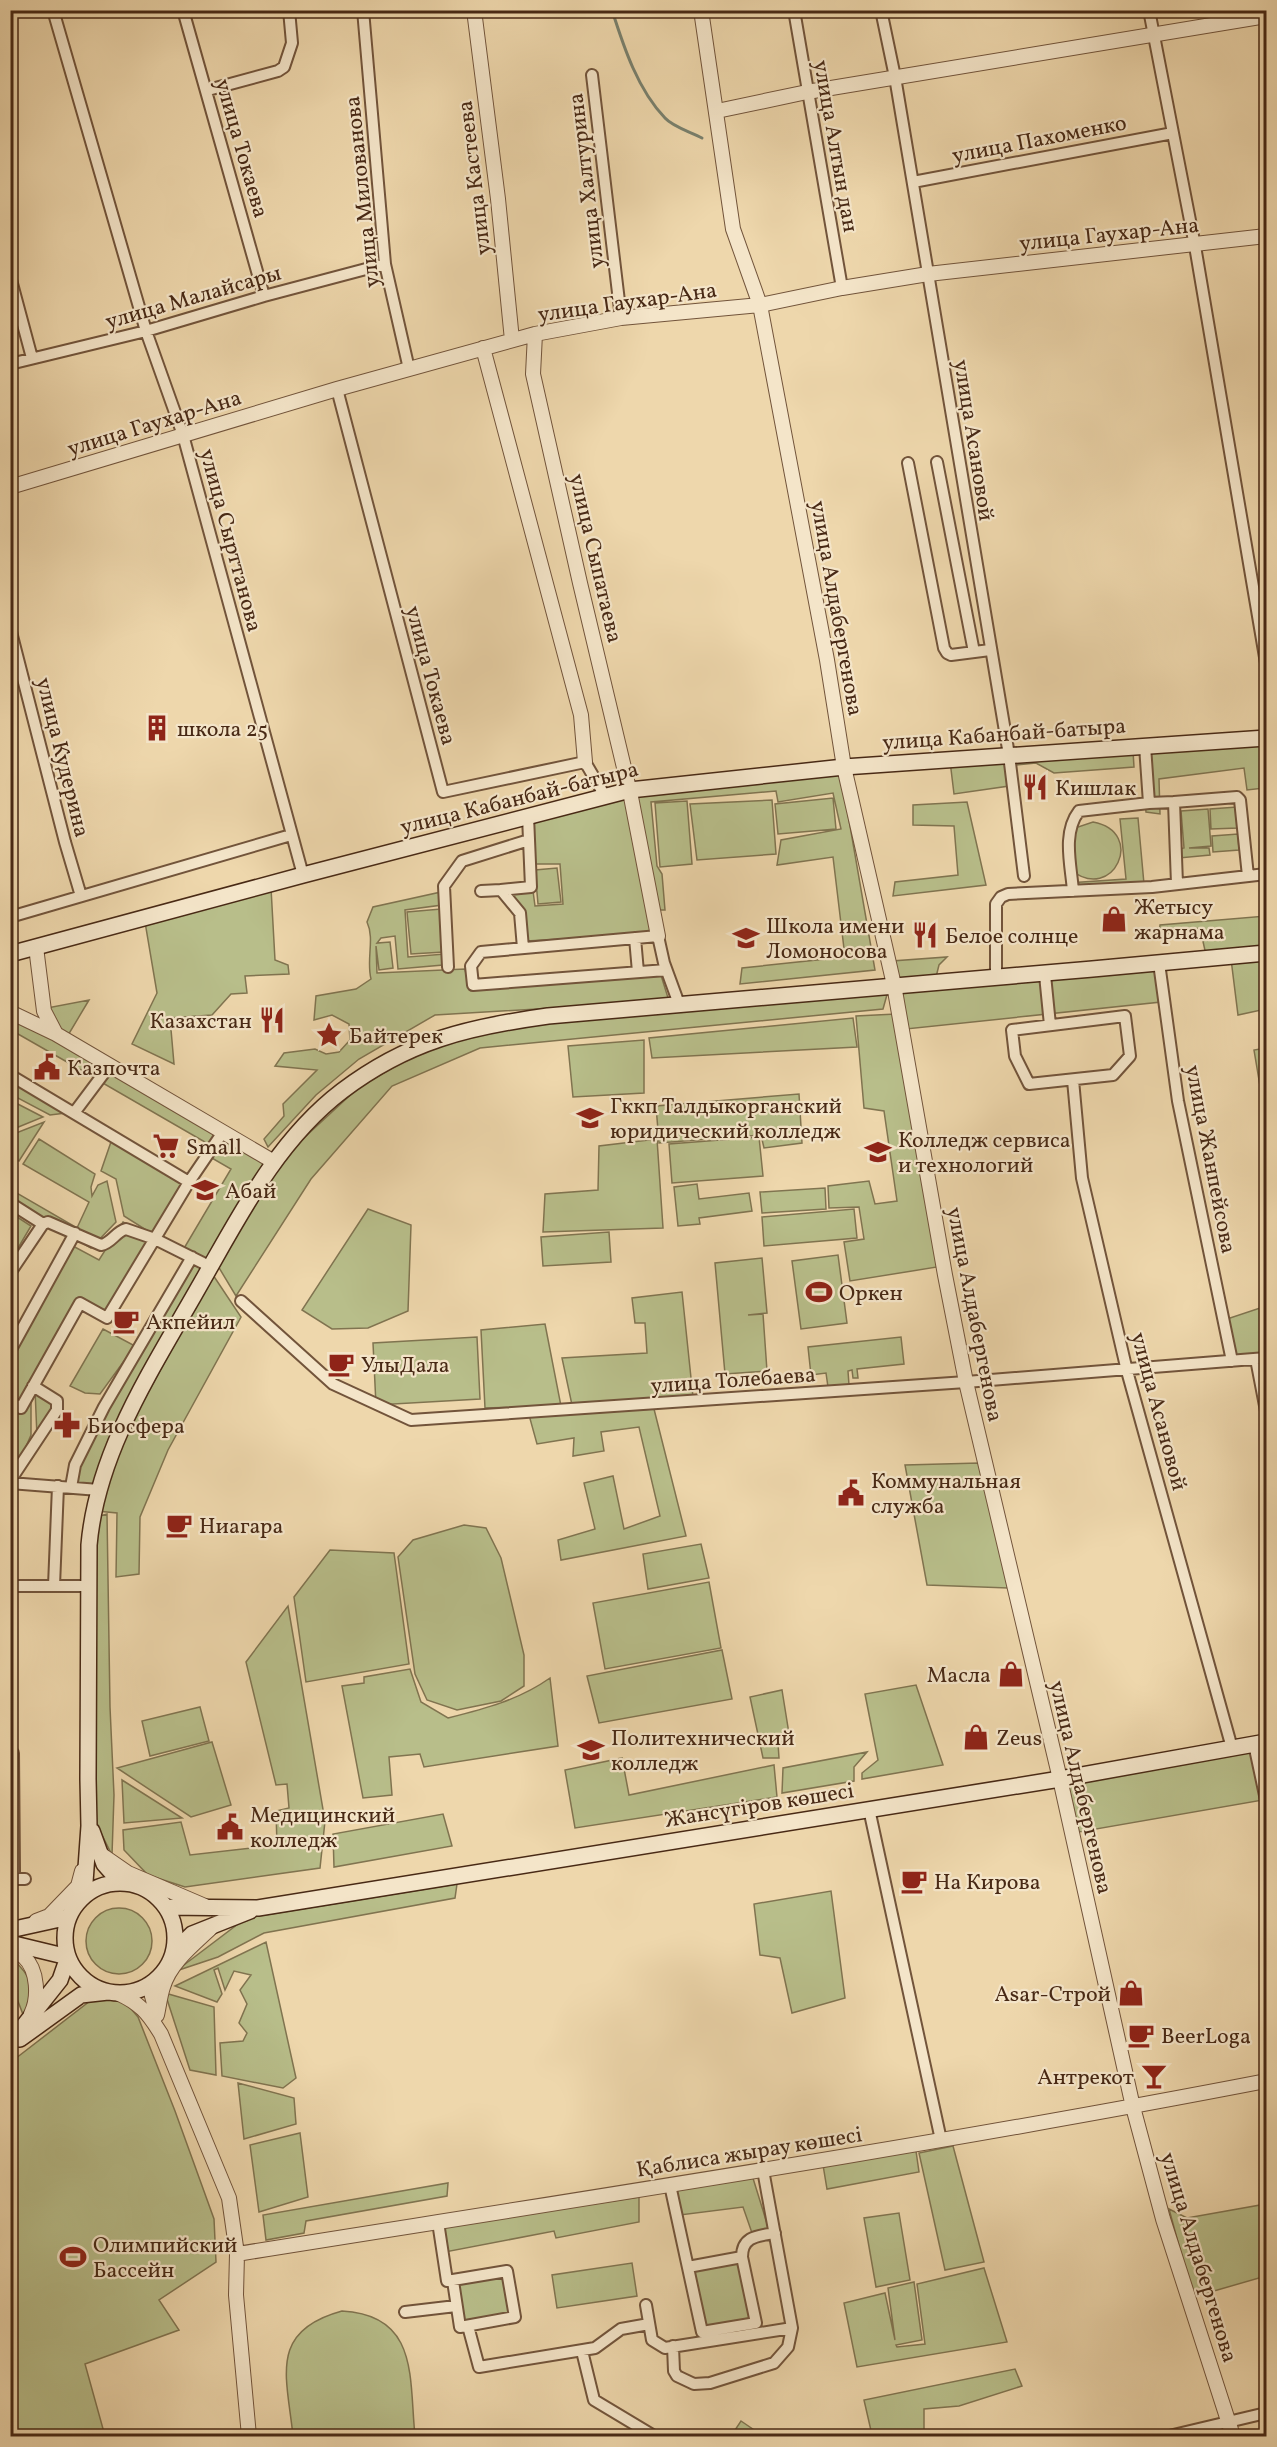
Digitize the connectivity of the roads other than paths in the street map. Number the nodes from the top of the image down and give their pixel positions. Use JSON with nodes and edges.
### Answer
{"nodes":[{"id":1,"x":53,"y":10,"type":"edge"},
{"id":2,"x":183,"y":10,"type":"edge"},
{"id":3,"x":289,"y":10,"type":"edge"},
{"id":4,"x":363,"y":10,"type":"edge"},
{"id":5,"x":474,"y":10,"type":"edge"},
{"id":6,"x":701,"y":10,"type":"edge"},
{"id":7,"x":794,"y":10,"type":"edge"},
{"id":8,"x":881,"y":10,"type":"edge"},
{"id":9,"x":1149,"y":10,"type":"edge"},
{"id":10,"x":1266,"y":16,"type":"edge"},
{"id":11,"x":1154,"y":34,"type":"junction"},
{"id":12,"x":592,"y":75,"type":"dead end"},
{"id":13,"x":895,"y":77,"type":"junction"},
{"id":14,"x":208,"y":90,"type":"junction"},
{"id":15,"x":807,"y":92,"type":"junction"},
{"id":16,"x":717,"y":111,"type":"junction"},
{"id":17,"x":1173,"y":133,"type":"junction"},
{"id":18,"x":913,"y":182,"type":"junction"},
{"id":19,"x":1266,"y":236,"type":"edge"},
{"id":20,"x":1195,"y":246,"type":"junction"},
{"id":21,"x":385,"y":264,"type":"junction"},
{"id":22,"x":928,"y":274,"type":"junction"},
{"id":23,"x":10,"y":276,"type":"edge"},
{"id":24,"x":842,"y":288,"type":"junction"},
{"id":25,"x":264,"y":296,"type":"junction"},
{"id":26,"x":760,"y":305,"type":"junction"},
{"id":27,"x":621,"y":318,"type":"junction"},
{"id":28,"x":146,"y":331,"type":"junction"},
{"id":29,"x":535,"y":334,"type":"junction"},
{"id":30,"x":512,"y":340,"type":"junction"},
{"id":31,"x":483,"y":348,"type":"junction"},
{"id":32,"x":32,"y":358,"type":"junction"},
{"id":33,"x":10,"y":364,"type":"edge"},
{"id":34,"x":409,"y":369,"type":"junction"},
{"id":35,"x":337,"y":389,"type":"junction"},
{"id":36,"x":183,"y":435,"type":"junction"},
{"id":37,"x":937,"y":462,"type":"dead end"},
{"id":38,"x":908,"y":463,"type":"dead end"},
{"id":39,"x":10,"y":487,"type":"edge"},
{"id":40,"x":10,"y":628,"type":"edge"},
{"id":41,"x":990,"y":650,"type":"junction"},
{"id":42,"x":974,"y":652,"type":"junction"},
{"id":43,"x":1266,"y":663,"type":"edge"},
{"id":44,"x":1266,"y":738,"type":"edge"},
{"id":45,"x":1145,"y":746,"type":"junction"},
{"id":46,"x":1009,"y":755,"type":"junction"},
{"id":47,"x":585,"y":762,"type":"junction"},
{"id":48,"x":844,"y":767,"type":"junction"},
{"id":49,"x":630,"y":790,"type":"junction"},
{"id":50,"x":605,"y":796,"type":"junction"},
{"id":51,"x":1174,"y":802,"type":"junction"},
{"id":52,"x":1149,"y":803,"type":"junction"},
{"id":53,"x":528,"y":816,"type":"junction"},
{"id":54,"x":291,"y":835,"type":"junction"},
{"id":55,"x":529,"y":840,"type":"junction"},
{"id":56,"x":303,"y":874,"type":"junction"},
{"id":57,"x":1266,"y":874,"type":"edge"},
{"id":58,"x":1024,"y":876,"type":"dead end"},
{"id":59,"x":1248,"y":876,"type":"junction"},
{"id":60,"x":1176,"y":884,"type":"junction"},
{"id":61,"x":501,"y":890,"type":"junction"},
{"id":62,"x":481,"y":891,"type":"dead end"},
{"id":63,"x":1073,"y":891,"type":"junction"},
{"id":64,"x":81,"y":896,"type":"junction"},
{"id":65,"x":10,"y":917,"type":"edge"},
{"id":66,"x":658,"y":936,"type":"junction"},
{"id":67,"x":635,"y":938,"type":"junction"},
{"id":68,"x":36,"y":947,"type":"junction"},
{"id":69,"x":523,"y":948,"type":"junction"},
{"id":70,"x":1266,"y":953,"type":"edge"},
{"id":71,"x":10,"y":954,"type":"edge"},
{"id":72,"x":1159,"y":963,"type":"junction"},
{"id":73,"x":448,"y":967,"type":"dead end"},
{"id":74,"x":666,"y":969,"type":"junction"},
{"id":75,"x":638,"y":972,"type":"junction"},
{"id":76,"x":1045,"y":975,"type":"junction"},
{"id":77,"x":996,"y":978,"type":"junction"},
{"id":78,"x":894,"y":985,"type":"junction"},
{"id":79,"x":679,"y":1004,"type":"junction"},
{"id":80,"x":10,"y":1012,"type":"edge"},
{"id":81,"x":1050,"y":1025,"type":"junction"},
{"id":82,"x":56,"y":1034,"type":"junction"},
{"id":83,"x":110,"y":1065,"type":"junction"},
{"id":84,"x":10,"y":1075,"type":"edge"},
{"id":85,"x":1073,"y":1080,"type":"junction"},
{"id":86,"x":74,"y":1113,"type":"junction"},
{"id":87,"x":223,"y":1132,"type":"junction"},
{"id":88,"x":274,"y":1162,"type":"junction"},
{"id":89,"x":189,"y":1182,"type":"junction"},
{"id":90,"x":10,"y":1203,"type":"edge"},
{"id":91,"x":43,"y":1224,"type":"junction"},
{"id":92,"x":75,"y":1233,"type":"junction"},
{"id":93,"x":155,"y":1239,"type":"junction"},
{"id":94,"x":192,"y":1257,"type":"junction"},
{"id":95,"x":211,"y":1267,"type":"junction"},
{"id":96,"x":10,"y":1273,"type":"edge"},
{"id":97,"x":241,"y":1300,"type":"dead end"},
{"id":98,"x":10,"y":1352,"type":"edge"},
{"id":99,"x":1261,"y":1359,"type":"edge"},
{"id":100,"x":1232,"y":1361,"type":"junction"},
{"id":101,"x":1127,"y":1371,"type":"junction"},
{"id":102,"x":966,"y":1383,"type":"junction"},
{"id":103,"x":33,"y":1386,"type":"junction"},
{"id":104,"x":10,"y":1402,"type":"edge"},
{"id":105,"x":1266,"y":1411,"type":"edge"},
{"id":106,"x":10,"y":1482,"type":"edge"},
{"id":107,"x":58,"y":1486,"type":"junction"},
{"id":108,"x":71,"y":1487,"type":"junction"},
{"id":109,"x":99,"y":1490,"type":"junction"},
{"id":110,"x":10,"y":1586,"type":"edge"},
{"id":111,"x":54,"y":1586,"type":"junction"},
{"id":112,"x":88,"y":1586,"type":"junction"},
{"id":113,"x":1260,"y":1743,"type":"edge"},
{"id":114,"x":1232,"y":1748,"type":"junction"},
{"id":115,"x":10,"y":1753,"type":"edge"},
{"id":116,"x":1060,"y":1779,"type":"junction"},
{"id":117,"x":1266,"y":1800,"type":"edge"},
{"id":118,"x":869,"y":1809,"type":"junction"},
{"id":119,"x":94,"y":1850,"type":"junction"},
{"id":120,"x":25,"y":1879,"type":"dead end"},
{"id":121,"x":11,"y":1880,"type":"edge"},
{"id":122,"x":120,"y":1882,"type":"junction"},
{"id":123,"x":84,"y":1896,"type":"junction"},
{"id":124,"x":166,"y":1907,"type":"junction"},
{"id":125,"x":210,"y":1908,"type":"junction"},
{"id":126,"x":258,"y":1908,"type":"junction"},
{"id":127,"x":69,"y":1917,"type":"junction"},
{"id":128,"x":213,"y":1926,"type":"junction"},
{"id":129,"x":13,"y":1934,"type":"edge"},
{"id":130,"x":10,"y":1950,"type":"edge"},
{"id":131,"x":174,"y":1952,"type":"junction"},
{"id":132,"x":69,"y":1957,"type":"junction"},
{"id":133,"x":149,"y":1984,"type":"junction"},
{"id":134,"x":117,"y":1993,"type":"junction"},
{"id":135,"x":72,"y":2001,"type":"junction"},
{"id":136,"x":153,"y":2015,"type":"junction"},
{"id":137,"x":27,"y":2021,"type":"junction"},
{"id":138,"x":10,"y":2044,"type":"edge"},
{"id":139,"x":1266,"y":2081,"type":"edge"},
{"id":140,"x":1133,"y":2107,"type":"junction"},
{"id":141,"x":941,"y":2140,"type":"junction"},
{"id":142,"x":763,"y":2170,"type":"junction"},
{"id":143,"x":669,"y":2185,"type":"junction"},
{"id":144,"x":438,"y":2222,"type":"junction"},
{"id":145,"x":775,"y":2233,"type":"junction"},
{"id":146,"x":237,"y":2253,"type":"junction"},
{"id":147,"x":742,"y":2257,"type":"junction"},
{"id":148,"x":688,"y":2266,"type":"junction"},
{"id":149,"x":453,"y":2280,"type":"junction"},
{"id":150,"x":646,"y":2305,"type":"dead end"},
{"id":151,"x":456,"y":2306,"type":"junction"},
{"id":152,"x":405,"y":2312,"type":"dead end"},
{"id":153,"x":649,"y":2324,"type":"junction"},
{"id":154,"x":468,"y":2326,"type":"junction"},
{"id":155,"x":792,"y":2328,"type":"junction"},
{"id":156,"x":673,"y":2346,"type":"junction"},
{"id":157,"x":582,"y":2350,"type":"junction"},
{"id":158,"x":1266,"y":2413,"type":"edge"},
{"id":159,"x":1228,"y":2422,"type":"junction"},
{"id":160,"x":249,"y":2436,"type":"edge"},
{"id":161,"x":654,"y":2436,"type":"edge"},
{"id":162,"x":1169,"y":2436,"type":"edge"},
{"id":163,"x":1233,"y":2436,"type":"edge"}],
"edges":[{"from":1,"to":28,"type":"street","name":"улица Сырттанова"},
{"from":2,"to":14,"type":"street","name":"улица Токаева"},
{"from":3,"to":14,"type":"street"},
{"from":4,"to":21,"type":"street","name":"улица Милованова"},
{"from":5,"to":30,"type":"street","name":"улица Кастеева"},
{"from":6,"to":16,"type":"street","name":"улица Алдабергенова"},
{"from":7,"to":15,"type":"street","name":"улица Алтын дан"},
{"from":8,"to":13,"type":"street","name":"улица Асановой"},
{"from":9,"to":11,"type":"street"},
{"from":10,"to":11,"type":"street"},
{"from":11,"to":13,"type":"street"},
{"from":11,"to":17,"type":"street"},
{"from":12,"to":27,"type":"street","name":"улица Халтурина"},
{"from":13,"to":15,"type":"street"},
{"from":13,"to":18,"type":"street","name":"улица Асановой"},
{"from":14,"to":25,"type":"street","name":"улица Токаева"},
{"from":15,"to":16,"type":"street"},
{"from":15,"to":24,"type":"street","name":"улица Алтын дан"},
{"from":16,"to":26,"type":"street","name":"улица Алдабергенова"},
{"from":17,"to":18,"type":"street","name":"улица Пахоменко"},
{"from":17,"to":20,"type":"street"},
{"from":18,"to":22,"type":"street","name":"улица Асановой"},
{"from":19,"to":20,"type":"street","name":"улица Гаухар-Ана"},
{"from":20,"to":22,"type":"street","name":"улица Гаухар-Ана"},
{"from":20,"to":43,"type":"street"},
{"from":21,"to":25,"type":"street","name":"улица Малайсары"},
{"from":21,"to":34,"type":"street","name":"улица Милованова"},
{"from":22,"to":24,"type":"street","name":"улица Гаухар-Ана"},
{"from":22,"to":41,"type":"street","name":"улица Асановой"},
{"from":23,"to":32,"type":"street"},
{"from":24,"to":26,"type":"street","name":"улица Гаухар-Ана"},
{"from":25,"to":28,"type":"street","name":"улица Малайсары"},
{"from":26,"to":27,"type":"street","name":"улица Гаухар-Ана"},
{"from":26,"to":48,"type":"street","name":"улица Алдабергенова"},
{"from":27,"to":29,"type":"street","name":"улица Гаухар-Ана"},
{"from":28,"to":32,"type":"street","name":"улица Малайсары"},
{"from":28,"to":36,"type":"street","name":"улица Сырттанова"},
{"from":29,"to":30,"type":"street","name":"улица Гаухар-Ана"},
{"from":29,"to":49,"type":"street","name":"улица Сыпатаева"},
{"from":30,"to":31,"type":"street","name":"улица Гаухар-Ана"},
{"from":31,"to":34,"type":"street","name":"улица Гаухар-Ана"},
{"from":31,"to":47,"type":"street"},
{"from":32,"to":33,"type":"street","name":"улица Малайсары"},
{"from":34,"to":35,"type":"street","name":"улица Гаухар-Ана"},
{"from":35,"to":36,"type":"street","name":"улица Гаухар-Ана"},
{"from":35,"to":47,"type":"street","name":"улица Токаева"},
{"from":36,"to":39,"type":"street","name":"улица Гаухар-Ана"},
{"from":36,"to":54,"type":"street","name":"улица Сырттанова"},
{"from":37,"to":42,"type":"street"},
{"from":38,"to":42,"type":"street"},
{"from":40,"to":64,"type":"street","name":"улица Кудерина"},
{"from":41,"to":42,"type":"street"},
{"from":41,"to":46,"type":"street","name":"улица Асановой"},
{"from":44,"to":45,"type":"main road","name":"улица Кабанбай-батыра"},
{"from":45,"to":46,"type":"main road","name":"улица Кабанбай-батыра"},
{"from":45,"to":52,"type":"street"},
{"from":46,"to":48,"type":"main road","name":"улица Кабанбай-батыра"},
{"from":46,"to":58,"type":"street","name":"улица Асановой"},
{"from":47,"to":50,"type":"street"},
{"from":48,"to":49,"type":"main road","name":"улица Кабанбай-батыра"},
{"from":48,"to":78,"type":"street","name":"улица Алдабергенова"},
{"from":49,"to":50,"type":"main road","name":"улица Кабанбай-батыра"},
{"from":49,"to":66,"type":"street","name":"улица Сыпатаева"},
{"from":50,"to":53,"type":"main road","name":"улица Кабанбай-батыра"},
{"from":51,"to":52,"type":"street"},
{"from":51,"to":59,"type":"street"},
{"from":51,"to":60,"type":"street"},
{"from":52,"to":63,"type":"street"},
{"from":53,"to":55,"type":"street"},
{"from":53,"to":56,"type":"main road","name":"улица Кабанбай-батыра"},
{"from":54,"to":56,"type":"street","name":"улица Сырттанова"},
{"from":54,"to":64,"type":"street"},
{"from":55,"to":61,"type":"street"},
{"from":55,"to":73,"type":"street"},
{"from":56,"to":68,"type":"main road","name":"улица Кабанбай-батыра"},
{"from":57,"to":59,"type":"street"},
{"from":59,"to":60,"type":"street"},
{"from":60,"to":63,"type":"street"},
{"from":61,"to":62,"type":"street"},
{"from":61,"to":69,"type":"street"},
{"from":63,"to":77,"type":"street"},
{"from":64,"to":65,"type":"street"},
{"from":66,"to":67,"type":"street"},
{"from":66,"to":74,"type":"street"},
{"from":67,"to":69,"type":"street"},
{"from":67,"to":75,"type":"street"},
{"from":68,"to":71,"type":"main road","name":"улица Кабанбай-батыра"},
{"from":68,"to":82,"type":"street"},
{"from":69,"to":75,"type":"street"},
{"from":70,"to":72,"type":"main road"},
{"from":72,"to":76,"type":"main road"},
{"from":72,"to":100,"type":"street","name":"улица Жанпейсова"},
{"from":74,"to":75,"type":"street"},
{"from":74,"to":79,"type":"street"},
{"from":76,"to":77,"type":"main road"},
{"from":76,"to":81,"type":"street"},
{"from":77,"to":78,"type":"main road"},
{"from":78,"to":79,"type":"main road"},
{"from":78,"to":102,"type":"street","name":"улица Алдабергенова"},
{"from":79,"to":88,"type":"main road"},
{"from":80,"to":82,"type":"street"},
{"from":81,"to":85,"type":"street"},
{"from":81,"to":85,"type":"street"},
{"from":82,"to":83,"type":"street"},
{"from":83,"to":86,"type":"street"},
{"from":83,"to":87,"type":"street"},
{"from":84,"to":86,"type":"street"},
{"from":85,"to":101,"type":"street","name":"улица Асановой"},
{"from":86,"to":89,"type":"street"},
{"from":87,"to":88,"type":"street"},
{"from":87,"to":89,"type":"street"},
{"from":88,"to":95,"type":"main road"},
{"from":89,"to":93,"type":"street"},
{"from":90,"to":91,"type":"street"},
{"from":91,"to":92,"type":"street"},
{"from":91,"to":96,"type":"street"},
{"from":92,"to":93,"type":"street"},
{"from":92,"to":98,"type":"street"},
{"from":93,"to":94,"type":"street"},
{"from":93,"to":103,"type":"street"},
{"from":94,"to":95,"type":"street"},
{"from":94,"to":108,"type":"street"},
{"from":95,"to":109,"type":"main road"},
{"from":97,"to":102,"type":"street","name":"улица Толебаева"},
{"from":99,"to":100,"type":"street","name":"улица Толебаева"},
{"from":99,"to":105,"type":"street"},
{"from":100,"to":101,"type":"street","name":"улица Толебаева"},
{"from":101,"to":102,"type":"street","name":"улица Толебаева"},
{"from":101,"to":114,"type":"street","name":"улица Асановой"},
{"from":102,"to":116,"type":"street","name":"улица Алдабергенова"},
{"from":103,"to":104,"type":"street"},
{"from":103,"to":106,"type":"street"},
{"from":106,"to":107,"type":"street"},
{"from":107,"to":108,"type":"street"},
{"from":107,"to":111,"type":"street"},
{"from":108,"to":109,"type":"street"},
{"from":109,"to":112,"type":"main road"},
{"from":110,"to":111,"type":"street"},
{"from":111,"to":112,"type":"street"},
{"from":112,"to":119,"type":"main road"},
{"from":113,"to":114,"type":"main road","name":"Жансүгіров көшесі"},
{"from":113,"to":117,"type":"street"},
{"from":114,"to":116,"type":"main road","name":"Жансүгіров көшесі"},
{"from":115,"to":121,"type":"street"},
{"from":116,"to":118,"type":"main road","name":"Жансүгіров көшесі"},
{"from":116,"to":140,"type":"street","name":"улица Алдабергенова"},
{"from":118,"to":126,"type":"main road","name":"Жансүгіров көшесі"},
{"from":118,"to":141,"type":"street"},
{"from":119,"to":122,"type":"main road"},
{"from":119,"to":123,"type":"main road"},
{"from":119,"to":125,"type":"street"},
{"from":119,"to":129,"type":"street"},
{"from":120,"to":121,"type":"street"},
{"from":122,"to":123,"type":"main road"},
{"from":122,"to":124,"type":"main road"},
{"from":123,"to":127,"type":"main road"},
{"from":124,"to":125,"type":"main road"},
{"from":124,"to":131,"type":"main road"},
{"from":125,"to":126,"type":"main road"},
{"from":126,"to":128,"type":"main road"},
{"from":127,"to":129,"type":"main road"},
{"from":127,"to":132,"type":"main road"},
{"from":128,"to":131,"type":"main road"},
{"from":128,"to":136,"type":"street"},
{"from":129,"to":132,"type":"main road"},
{"from":130,"to":137,"type":"street"},
{"from":131,"to":133,"type":"main road"},
{"from":132,"to":134,"type":"main road"},
{"from":132,"to":137,"type":"main road"},
{"from":133,"to":134,"type":"main road"},
{"from":133,"to":136,"type":"street"},
{"from":134,"to":135,"type":"main road"},
{"from":134,"to":136,"type":"street"},
{"from":135,"to":136,"type":"street"},
{"from":135,"to":138,"type":"main road"},
{"from":136,"to":146,"type":"street"},
{"from":137,"to":138,"type":"main road"},
{"from":139,"to":140,"type":"street","name":"Қаблиса жырау көшесі"},
{"from":140,"to":141,"type":"street","name":"Қаблиса жырау көшесі"},
{"from":140,"to":159,"type":"street","name":"улица Алдабергенова"},
{"from":141,"to":142,"type":"street","name":"Қаблиса жырау көшесі"},
{"from":142,"to":143,"type":"street","name":"Қаблиса жырау көшесі"},
{"from":142,"to":145,"type":"street"},
{"from":143,"to":144,"type":"street","name":"Қаблиса жырау көшесі"},
{"from":143,"to":148,"type":"street"},
{"from":144,"to":146,"type":"street","name":"Қаблиса жырау көшесі"},
{"from":144,"to":149,"type":"street"},
{"from":145,"to":147,"type":"street"},
{"from":145,"to":155,"type":"street"},
{"from":146,"to":160,"type":"street"},
{"from":147,"to":148,"type":"street"},
{"from":147,"to":148,"type":"street"},
{"from":149,"to":151,"type":"street"},
{"from":149,"to":154,"type":"street"},
{"from":150,"to":153,"type":"street"},
{"from":151,"to":152,"type":"street"},
{"from":151,"to":154,"type":"street"},
{"from":153,"to":156,"type":"street"},
{"from":153,"to":157,"type":"street"},
{"from":154,"to":157,"type":"street"},
{"from":155,"to":156,"type":"street"},
{"from":155,"to":156,"type":"street"},
{"from":157,"to":161,"type":"street"},
{"from":158,"to":159,"type":"street"},
{"from":159,"to":162,"type":"street"},
{"from":159,"to":163,"type":"street","name":"улица Алдабергенова"}]}
